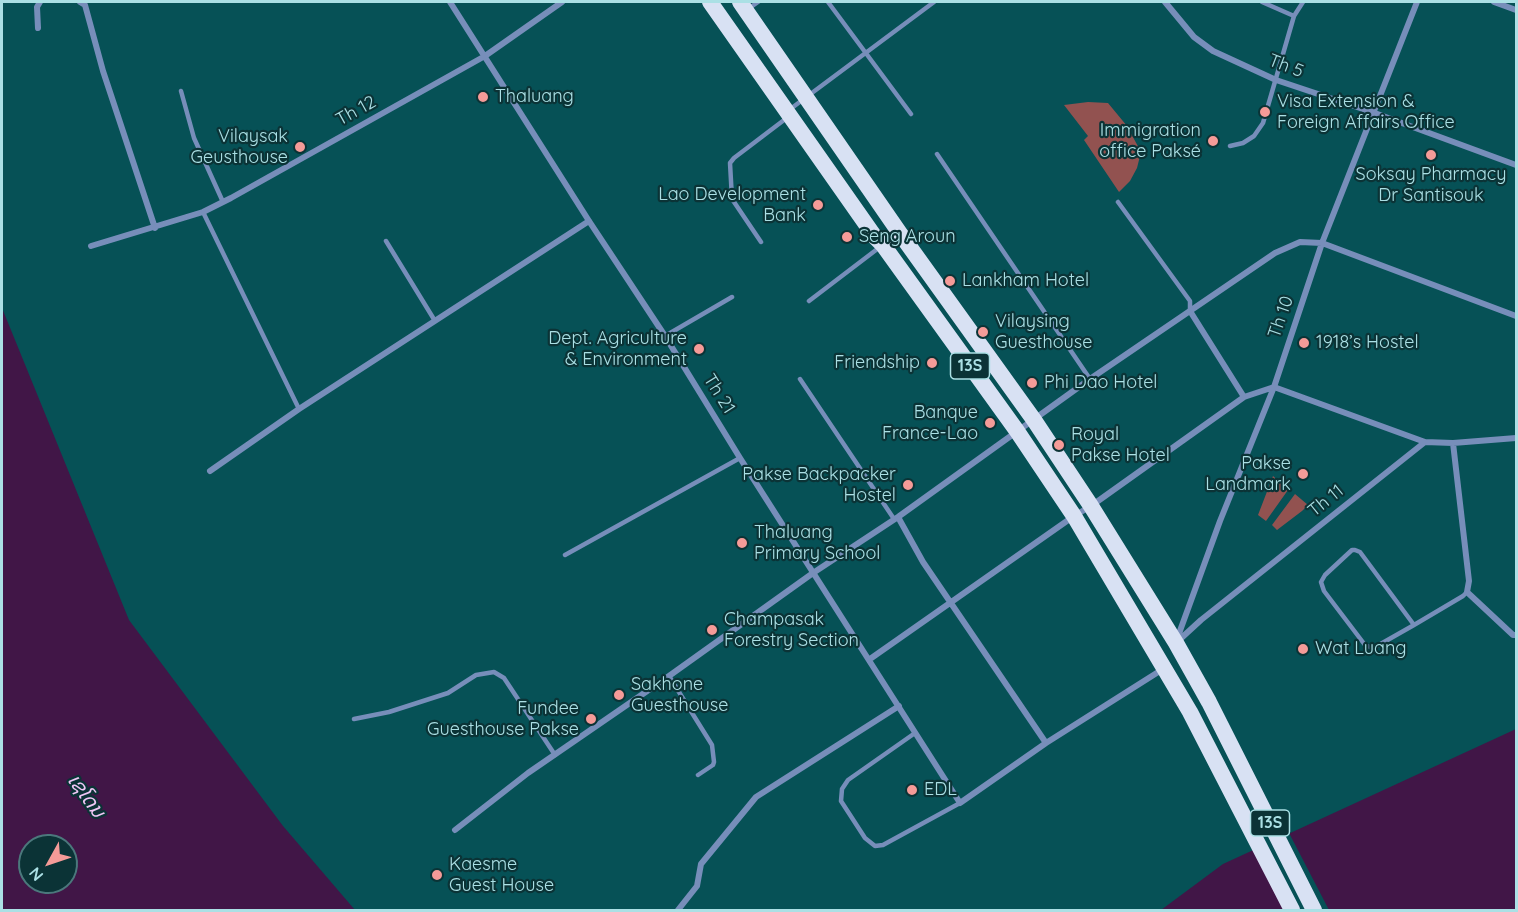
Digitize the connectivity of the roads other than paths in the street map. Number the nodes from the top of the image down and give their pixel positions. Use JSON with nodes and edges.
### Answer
{"nodes":[{"id":1,"x":40,"y":2,"type":"edge"},
{"id":2,"x":80,"y":2,"type":"edge"},
{"id":3,"x":450,"y":2,"type":"edge"},
{"id":4,"x":561,"y":2,"type":"edge"},
{"id":5,"x":710,"y":2,"type":"edge"},
{"id":6,"x":828,"y":2,"type":"edge"},
{"id":7,"x":934,"y":2,"type":"edge"},
{"id":8,"x":1165,"y":2,"type":"edge"},
{"id":9,"x":1262,"y":2,"type":"edge"},
{"id":10,"x":1303,"y":2,"type":"edge"},
{"id":11,"x":1417,"y":2,"type":"edge"},
{"id":12,"x":1494,"y":2,"type":"edge"},
{"id":13,"x":748,"y":5,"type":"edge"},
{"id":14,"x":1516,"y":10,"type":"edge"},
{"id":15,"x":1294,"y":16,"type":"junction"},
{"id":16,"x":38,"y":28,"type":"dead end"},
{"id":17,"x":866,"y":52,"type":"junction"},
{"id":18,"x":485,"y":56,"type":"junction"},
{"id":19,"x":1276,"y":80,"type":"junction"},
{"id":20,"x":181,"y":91,"type":"dead end"},
{"id":21,"x":806,"y":98,"type":"junction"},
{"id":22,"x":1372,"y":112,"type":"junction"},
{"id":23,"x":789,"y":114,"type":"junction"},
{"id":24,"x":911,"y":114,"type":"dead end"},
{"id":25,"x":1230,"y":146,"type":"dead end"},
{"id":26,"x":937,"y":153,"type":"dead end"},
{"id":27,"x":1516,"y":165,"type":"edge"},
{"id":28,"x":223,"y":202,"type":"junction"},
{"id":29,"x":1118,"y":202,"type":"dead end"},
{"id":30,"x":203,"y":212,"type":"junction"},
{"id":31,"x":589,"y":221,"type":"junction"},
{"id":32,"x":155,"y":228,"type":"junction"},
{"id":33,"x":899,"y":232,"type":"junction"},
{"id":34,"x":386,"y":241,"type":"dead end"},
{"id":35,"x":761,"y":242,"type":"dead end"},
{"id":36,"x":1322,"y":243,"type":"junction"},
{"id":37,"x":883,"y":245,"type":"junction"},
{"id":38,"x":91,"y":246,"type":"dead end"},
{"id":39,"x":732,"y":297,"type":"dead end"},
{"id":40,"x":809,"y":301,"type":"dead end"},
{"id":41,"x":1190,"y":311,"type":"junction"},
{"id":42,"x":1516,"y":316,"type":"edge"},
{"id":43,"x":435,"y":321,"type":"junction"},
{"id":44,"x":665,"y":336,"type":"junction"},
{"id":45,"x":800,"y":379,"type":"dead end"},
{"id":46,"x":1090,"y":379,"type":"junction"},
{"id":47,"x":1274,"y":387,"type":"junction"},
{"id":48,"x":1244,"y":397,"type":"junction"},
{"id":49,"x":299,"y":409,"type":"junction"},
{"id":50,"x":1034,"y":420,"type":"junction"},
{"id":51,"x":1017,"y":431,"type":"junction"},
{"id":52,"x":1516,"y":438,"type":"edge"},
{"id":53,"x":1425,"y":441,"type":"junction"},
{"id":54,"x":1453,"y":443,"type":"junction"},
{"id":55,"x":741,"y":458,"type":"junction"},
{"id":56,"x":210,"y":471,"type":"dead end"},
{"id":57,"x":1091,"y":506,"type":"junction"},
{"id":58,"x":1074,"y":516,"type":"junction"},
{"id":59,"x":896,"y":518,"type":"junction"},
{"id":60,"x":565,"y":555,"type":"dead end"},
{"id":61,"x":813,"y":573,"type":"junction"},
{"id":62,"x":1467,"y":592,"type":"junction"},
{"id":63,"x":951,"y":604,"type":"junction"},
{"id":64,"x":1414,"y":625,"type":"junction"},
{"id":65,"x":1516,"y":635,"type":"edge"},
{"id":66,"x":1176,"y":643,"type":"junction"},
{"id":67,"x":870,"y":659,"type":"junction"},
{"id":68,"x":1166,"y":668,"type":"junction"},
{"id":69,"x":669,"y":676,"type":"junction"},
{"id":70,"x":899,"y":706,"type":"junction"},
{"id":71,"x":354,"y":719,"type":"dead end"},
{"id":72,"x":915,"y":733,"type":"junction"},
{"id":73,"x":1046,"y":743,"type":"junction"},
{"id":74,"x":555,"y":755,"type":"junction"},
{"id":75,"x":698,"y":775,"type":"dead end"},
{"id":76,"x":960,"y":803,"type":"junction"},
{"id":77,"x":455,"y":830,"type":"dead end"},
{"id":78,"x":678,"y":910,"type":"edge"},
{"id":79,"x":1292,"y":910,"type":"edge"},
{"id":80,"x":1314,"y":910,"type":"edge"}],
"edges":[{"from":1,"to":16,"type":"street"},
{"from":2,"to":32,"type":"street"},
{"from":3,"to":18,"type":"street","name":"Th 21"},
{"from":4,"to":18,"type":"street","name":"Th 12"},
{"from":5,"to":23,"type":"highway","number":"13S"},
{"from":6,"to":17,"type":"lane"},
{"from":7,"to":17,"type":"lane"},
{"from":8,"to":19,"type":"street","name":"Th 5"},
{"from":9,"to":15,"type":"lane"},
{"from":10,"to":15,"type":"lane"},
{"from":11,"to":22,"type":"street","name":"Th 10"},
{"from":12,"to":14,"type":"street"},
{"from":13,"to":21,"type":"highway","number":"13S"},
{"from":15,"to":19,"type":"lane"},
{"from":17,"to":21,"type":"lane"},
{"from":17,"to":24,"type":"lane"},
{"from":18,"to":28,"type":"street","name":"Th 12"},
{"from":18,"to":31,"type":"street","name":"Th 21"},
{"from":19,"to":22,"type":"street","name":"Th 5"},
{"from":19,"to":25,"type":"lane"},
{"from":20,"to":28,"type":"lane"},
{"from":21,"to":23,"type":"lane"},
{"from":21,"to":33,"type":"highway","number":"13S"},
{"from":22,"to":27,"type":"street","name":"Th 5"},
{"from":22,"to":36,"type":"street","name":"Th 10"},
{"from":23,"to":35,"type":"lane"},
{"from":23,"to":37,"type":"highway","number":"13S"},
{"from":26,"to":46,"type":"lane"},
{"from":28,"to":30,"type":"street","name":"Th 12"},
{"from":29,"to":41,"type":"lane"},
{"from":30,"to":32,"type":"street","name":"Th 12"},
{"from":30,"to":49,"type":"lane"},
{"from":31,"to":43,"type":"street"},
{"from":31,"to":44,"type":"street","name":"Th 21"},
{"from":32,"to":38,"type":"street","name":"Th 12"},
{"from":33,"to":37,"type":"lane"},
{"from":33,"to":50,"type":"highway","number":"13S"},
{"from":34,"to":43,"type":"lane"},
{"from":36,"to":41,"type":"street"},
{"from":36,"to":42,"type":"street"},
{"from":36,"to":47,"type":"street","name":"Th 10"},
{"from":37,"to":40,"type":"lane"},
{"from":37,"to":51,"type":"highway","number":"13S"},
{"from":39,"to":44,"type":"lane"},
{"from":41,"to":46,"type":"street"},
{"from":41,"to":48,"type":"street"},
{"from":43,"to":49,"type":"street"},
{"from":44,"to":55,"type":"street","name":"Th 21"},
{"from":45,"to":59,"type":"lane"},
{"from":46,"to":50,"type":"street"},
{"from":47,"to":48,"type":"street"},
{"from":47,"to":53,"type":"street"},
{"from":47,"to":66,"type":"street","name":"Th 10"},
{"from":48,"to":57,"type":"street"},
{"from":49,"to":56,"type":"street"},
{"from":50,"to":51,"type":"street"},
{"from":50,"to":57,"type":"highway","number":"13S"},
{"from":51,"to":58,"type":"highway","number":"13S"},
{"from":51,"to":59,"type":"street"},
{"from":52,"to":54,"type":"street"},
{"from":53,"to":54,"type":"street"},
{"from":53,"to":66,"type":"street","name":"Th 11"},
{"from":54,"to":62,"type":"street"},
{"from":55,"to":60,"type":"lane"},
{"from":55,"to":61,"type":"street","name":"Th 21"},
{"from":57,"to":58,"type":"street"},
{"from":57,"to":66,"type":"highway","number":"13S"},
{"from":58,"to":63,"type":"street"},
{"from":58,"to":68,"type":"highway","number":"13S"},
{"from":59,"to":61,"type":"street"},
{"from":59,"to":63,"type":"street"},
{"from":61,"to":67,"type":"street","name":"Th 21"},
{"from":61,"to":69,"type":"street"},
{"from":62,"to":64,"type":"lane"},
{"from":62,"to":65,"type":"street"},
{"from":63,"to":67,"type":"street"},
{"from":63,"to":73,"type":"street"},
{"from":64,"to":64,"type":"lane"},
{"from":66,"to":80,"type":"highway","number":"13S"},
{"from":67,"to":70,"type":"street","name":"Th 21"},
{"from":68,"to":73,"type":"street"},
{"from":68,"to":79,"type":"highway","number":"13S"},
{"from":69,"to":74,"type":"street"},
{"from":69,"to":75,"type":"lane"},
{"from":70,"to":72,"type":"street","name":"Th 21"},
{"from":70,"to":78,"type":"street"},
{"from":71,"to":74,"type":"lane"},
{"from":72,"to":76,"type":"street","name":"Th 21"},
{"from":72,"to":76,"type":"lane"},
{"from":73,"to":76,"type":"street"},
{"from":74,"to":77,"type":"street"}]}
